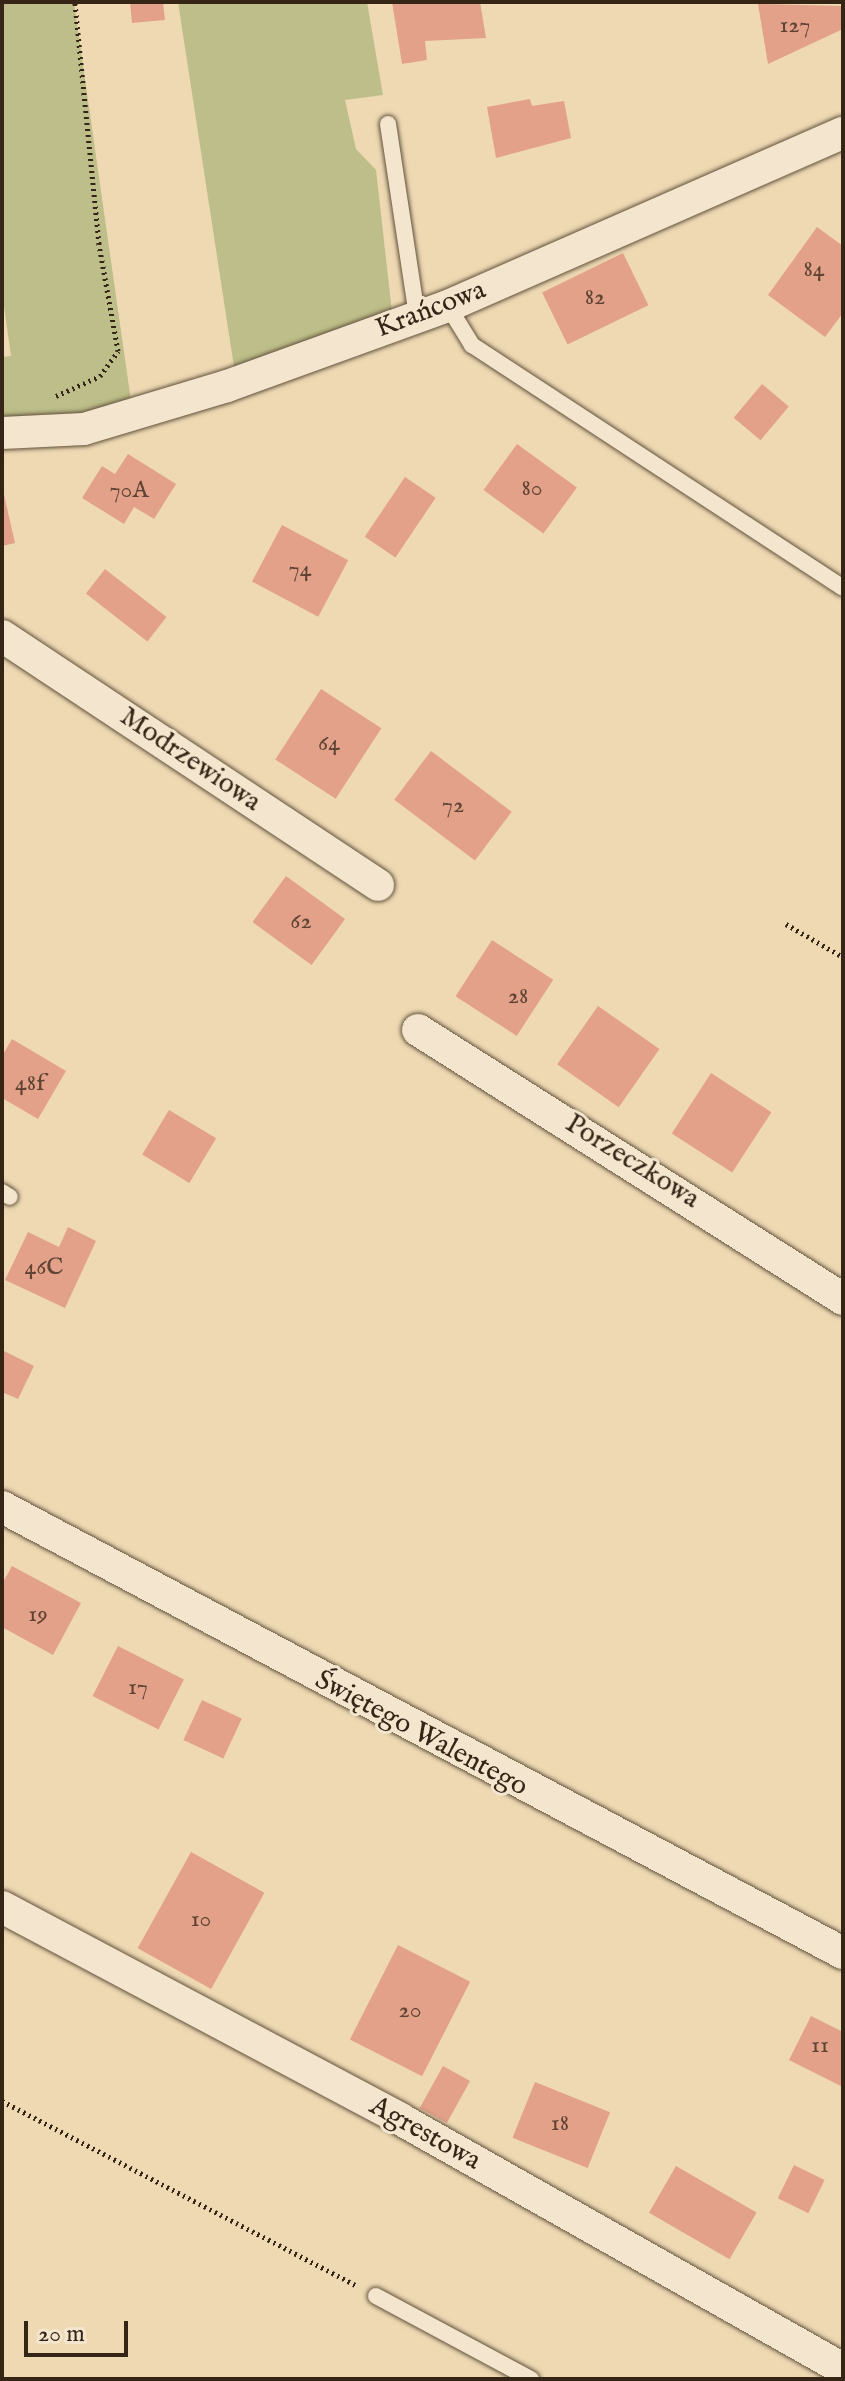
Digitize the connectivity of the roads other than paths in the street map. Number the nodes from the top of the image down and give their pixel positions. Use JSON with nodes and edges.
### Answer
{"nodes":[{"id":1,"x":388,"y":124,"type":"dead end"},
{"id":2,"x":843,"y":133,"type":"edge"},
{"id":3,"x":448,"y":306,"type":"junction"},
{"id":4,"x":417,"y":316,"type":"junction"},
{"id":5,"x":10,"y":434,"type":"edge"},
{"id":6,"x":843,"y":588,"type":"edge"},
{"id":7,"x":2,"y":636,"type":"edge"},
{"id":8,"x":378,"y":885,"type":"dead end"},
{"id":9,"x":418,"y":1030,"type":"dead end"},
{"id":10,"x":843,"y":1299,"type":"edge"},
{"id":11,"x":2,"y":1507,"type":"edge"},
{"id":12,"x":2,"y":1907,"type":"edge"},
{"id":13,"x":843,"y":1953,"type":"edge"},
{"id":14,"x":376,"y":2296,"type":"road end"},
{"id":15,"x":843,"y":2369,"type":"edge"},
{"id":16,"x":531,"y":2379,"type":"edge"}],
"edges":[{"from":1,"to":4,"type":"lane"},
{"from":2,"to":3,"type":"street","name":"Krańcowa"},
{"from":3,"to":4,"type":"street","name":"Krańcowa"},
{"from":3,"to":6,"type":"lane"},
{"from":4,"to":5,"type":"street","name":"Krańcowa"},
{"from":7,"to":8,"type":"street","name":"Modrzewiowa"},
{"from":9,"to":10,"type":"street","name":"Porzeczkowa"},
{"from":11,"to":13,"type":"street","name":"Świętego Walentego"},
{"from":12,"to":15,"type":"street","name":"Agrestowa"},
{"from":14,"to":16,"type":"lane"}]}
